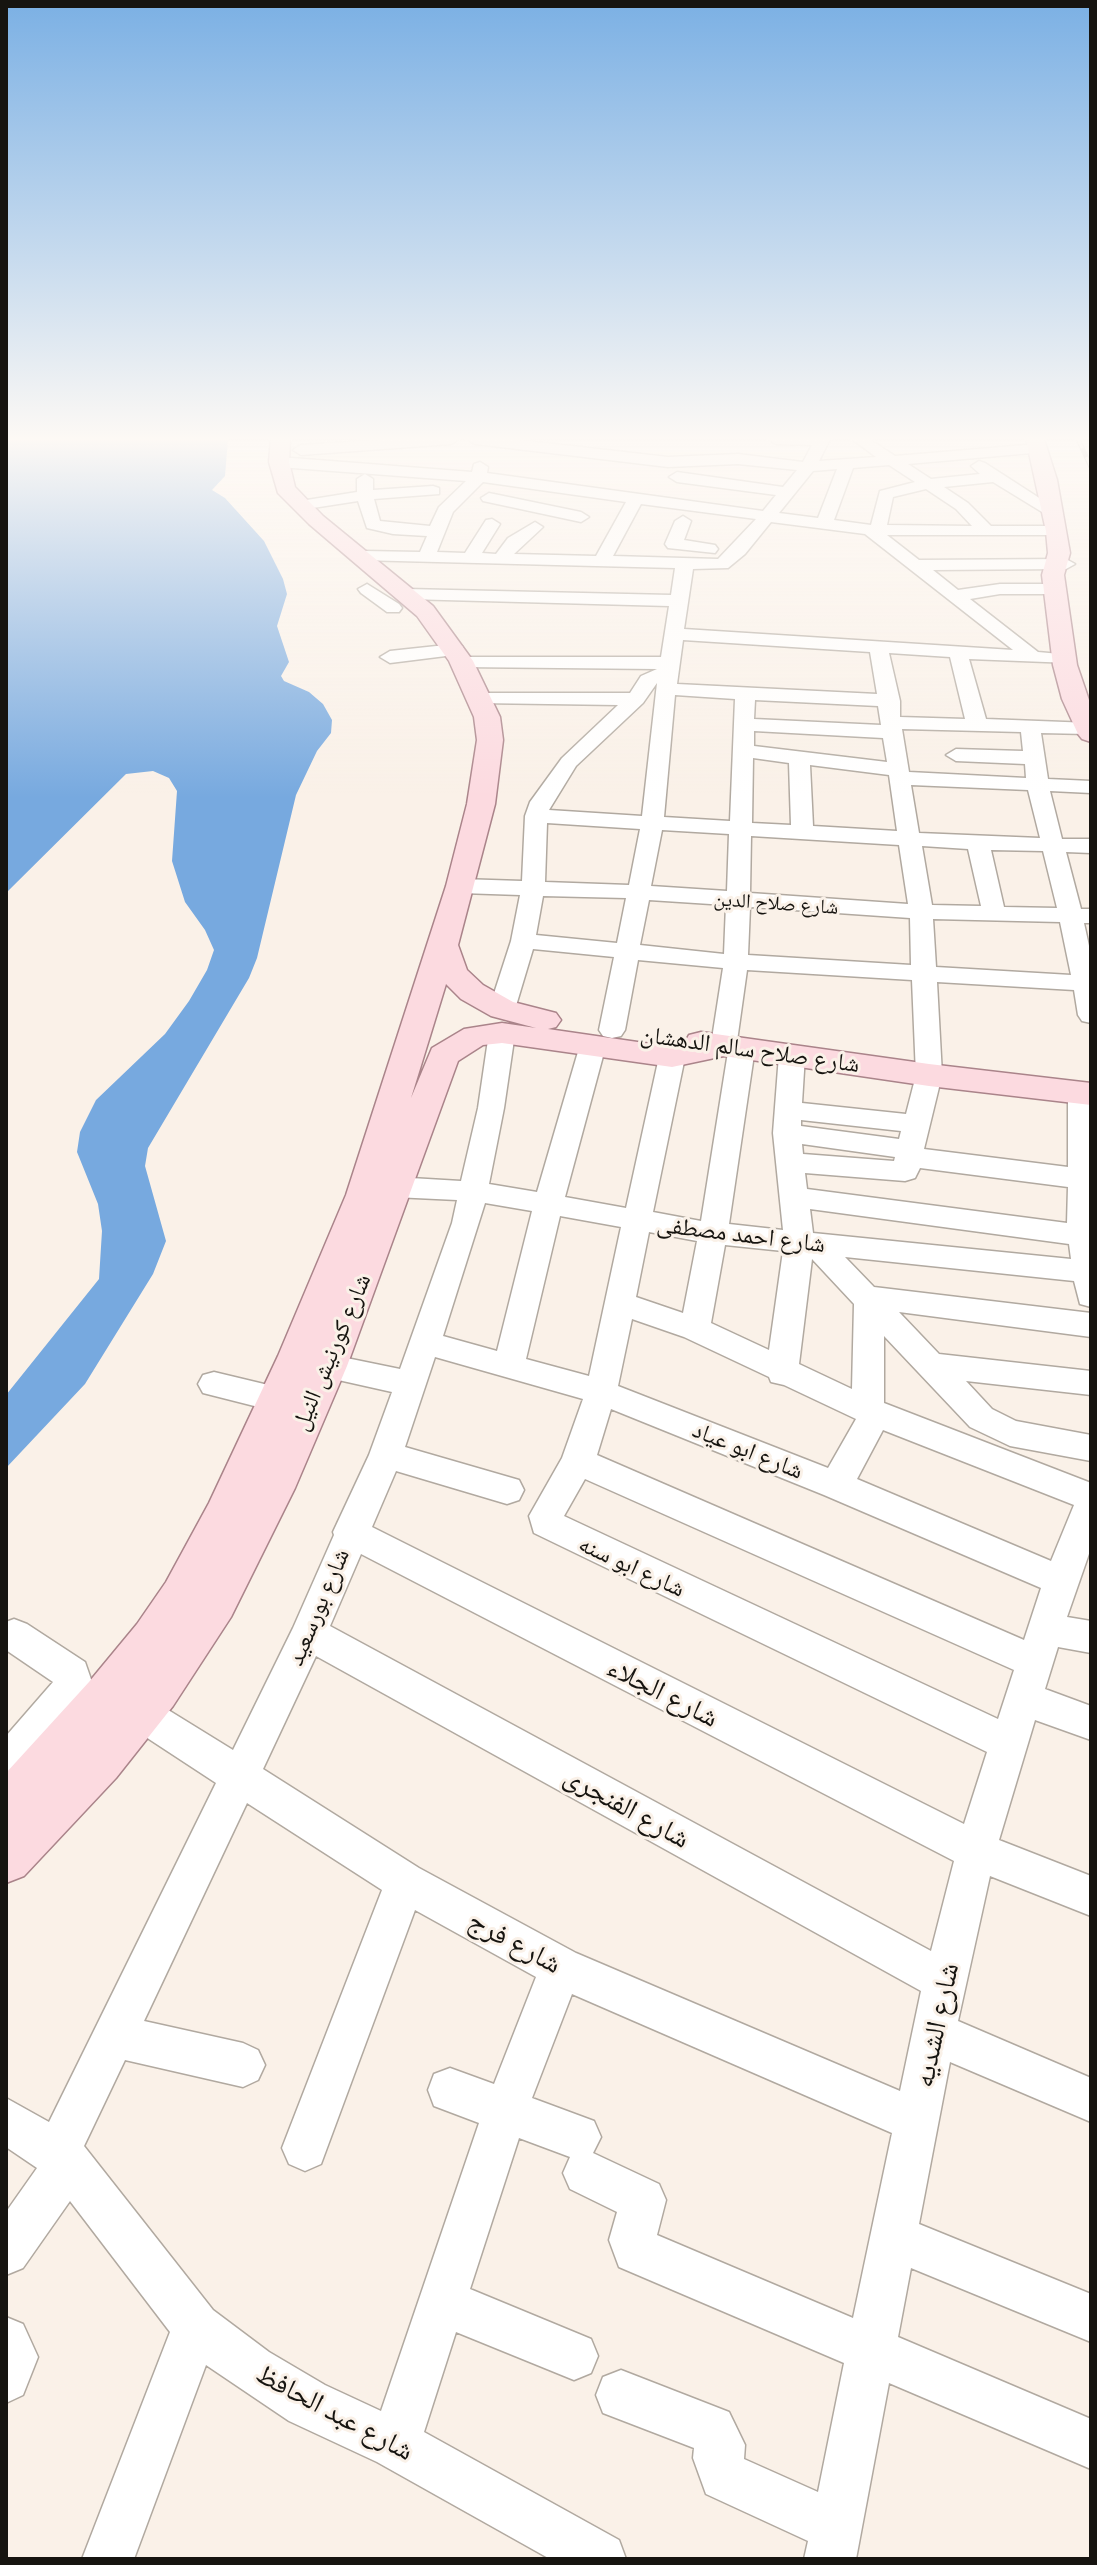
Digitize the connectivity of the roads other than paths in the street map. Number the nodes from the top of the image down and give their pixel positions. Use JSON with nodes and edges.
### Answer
{"nodes":[{"id":1,"x":366,"y":559,"type":"edge"},
{"id":2,"x":538,"y":559,"type":"edge"},
{"id":3,"x":554,"y":559,"type":"joint"},
{"id":4,"x":730,"y":559,"type":"edge"},
{"id":5,"x":908,"y":559,"type":"edge"},
{"id":6,"x":951,"y":559,"type":"edge"},
{"id":7,"x":1056,"y":559,"type":"edge"},
{"id":8,"x":1062,"y":559,"type":"edge"},
{"id":9,"x":602,"y":560,"type":"joint"},
{"id":10,"x":685,"y":563,"type":"junction"},
{"id":11,"x":915,"y":565,"type":"junction"},
{"id":12,"x":1055,"y":589,"type":"junction"},
{"id":13,"x":371,"y":592,"type":"dead end"},
{"id":14,"x":953,"y":596,"type":"junction"},
{"id":15,"x":400,"y":597,"type":"junction"},
{"id":16,"x":678,"y":601,"type":"junction"},
{"id":17,"x":1083,"y":629,"type":"dead end"},
{"id":18,"x":673,"y":634,"type":"junction"},
{"id":19,"x":879,"y":648,"type":"junction"},
{"id":20,"x":958,"y":652,"type":"junction"},
{"id":21,"x":458,"y":655,"type":"junction"},
{"id":22,"x":1031,"y":655,"type":"junction"},
{"id":23,"x":390,"y":657,"type":"dead end"},
{"id":24,"x":1064,"y":659,"type":"junction"},
{"id":25,"x":669,"y":674,"type":"junction"},
{"id":26,"x":745,"y":695,"type":"junction"},
{"id":27,"x":478,"y":697,"type":"junction"},
{"id":28,"x":636,"y":699,"type":"junction"},
{"id":29,"x":891,"y":719,"type":"junction"},
{"id":30,"x":743,"y":724,"type":"junction"},
{"id":31,"x":950,"y":724,"type":"junction"},
{"id":32,"x":977,"y":725,"type":"junction"},
{"id":33,"x":1030,"y":727,"type":"junction"},
{"id":34,"x":1089,"y":731,"type":"edge"},
{"id":35,"x":744,"y":751,"type":"junction"},
{"id":36,"x":956,"y":755,"type":"junction"},
{"id":37,"x":799,"y":757,"type":"junction"},
{"id":38,"x":1034,"y":758,"type":"junction"},
{"id":39,"x":900,"y":774,"type":"junction"},
{"id":40,"x":961,"y":782,"type":"junction"},
{"id":41,"x":1038,"y":786,"type":"junction"},
{"id":42,"x":1091,"y":787,"type":"edge"},
{"id":43,"x":536,"y":816,"type":"junction"},
{"id":44,"x":652,"y":824,"type":"junction"},
{"id":45,"x":742,"y":828,"type":"junction"},
{"id":46,"x":802,"y":831,"type":"junction"},
{"id":47,"x":909,"y":839,"type":"junction"},
{"id":48,"x":978,"y":843,"type":"junction"},
{"id":49,"x":1054,"y":846,"type":"junction"},
{"id":50,"x":1091,"y":846,"type":"edge"},
{"id":51,"x":461,"y":886,"type":"junction"},
{"id":52,"x":533,"y":887,"type":"junction"},
{"id":53,"x":639,"y":892,"type":"junction"},
{"id":54,"x":737,"y":901,"type":"junction"},
{"id":55,"x":921,"y":912,"type":"junction"},
{"id":56,"x":994,"y":913,"type":"junction"},
{"id":57,"x":1081,"y":916,"type":"edge"},
{"id":58,"x":523,"y":941,"type":"junction"},
{"id":59,"x":442,"y":944,"type":"junction"},
{"id":60,"x":628,"y":952,"type":"junction"},
{"id":61,"x":736,"y":962,"type":"junction"},
{"id":62,"x":926,"y":976,"type":"junction"},
{"id":63,"x":1088,"y":984,"type":"edge"},
{"id":64,"x":1091,"y":1015,"type":"edge"},
{"id":65,"x":502,"y":1021,"type":"junction"},
{"id":66,"x":602,"y":1038,"type":"junction"},
{"id":67,"x":733,"y":1047,"type":"junction"},
{"id":68,"x":792,"y":1055,"type":"junction"},
{"id":69,"x":672,"y":1057,"type":"junction"},
{"id":70,"x":929,"y":1075,"type":"junction"},
{"id":71,"x":1086,"y":1093,"type":"edge"},
{"id":72,"x":788,"y":1121,"type":"junction"},
{"id":73,"x":911,"y":1150,"type":"junction"},
{"id":74,"x":788,"y":1162,"type":"junction"},
{"id":75,"x":1082,"y":1179,"type":"junction"},
{"id":76,"x":394,"y":1187,"type":"junction"},
{"id":77,"x":472,"y":1191,"type":"junction"},
{"id":78,"x":795,"y":1197,"type":"junction"},
{"id":79,"x":549,"y":1202,"type":"junction"},
{"id":80,"x":638,"y":1221,"type":"junction"},
{"id":81,"x":713,"y":1233,"type":"junction"},
{"id":82,"x":1082,"y":1235,"type":"junction"},
{"id":83,"x":807,"y":1243,"type":"junction"},
{"id":84,"x":1090,"y":1284,"type":"edge"},
{"id":85,"x":867,"y":1299,"type":"junction"},
{"id":86,"x":621,"y":1303,"type":"junction"},
{"id":87,"x":1091,"y":1325,"type":"edge"},
{"id":88,"x":695,"y":1329,"type":"junction"},
{"id":89,"x":426,"y":1343,"type":"junction"},
{"id":90,"x":929,"y":1365,"type":"junction"},
{"id":91,"x":327,"y":1366,"type":"junction"},
{"id":92,"x":509,"y":1366,"type":"junction"},
{"id":93,"x":782,"y":1373,"type":"junction"},
{"id":94,"x":1091,"y":1383,"type":"edge"},
{"id":95,"x":214,"y":1384,"type":"dead end"},
{"id":96,"x":412,"y":1384,"type":"junction"},
{"id":97,"x":601,"y":1392,"type":"junction"},
{"id":98,"x":278,"y":1399,"type":"junction"},
{"id":99,"x":872,"y":1412,"type":"junction"},
{"id":100,"x":1091,"y":1448,"type":"edge"},
{"id":101,"x":386,"y":1455,"type":"junction"},
{"id":102,"x":578,"y":1461,"type":"junction"},
{"id":103,"x":836,"y":1485,"type":"junction"},
{"id":104,"x":507,"y":1490,"type":"dead end"},
{"id":105,"x":1091,"y":1497,"type":"edge"},
{"id":106,"x":1091,"y":1504,"type":"edge"},
{"id":107,"x":350,"y":1532,"type":"junction"},
{"id":108,"x":1061,"y":1581,"type":"junction"},
{"id":109,"x":309,"y":1633,"type":"junction"},
{"id":110,"x":14,"y":1635,"type":"dead end"},
{"id":111,"x":1091,"y":1637,"type":"edge"},
{"id":112,"x":1035,"y":1663,"type":"junction"},
{"id":113,"x":139,"y":1712,"type":"junction"},
{"id":114,"x":1091,"y":1723,"type":"edge"},
{"id":115,"x":1009,"y":1743,"type":"junction"},
{"id":116,"x":23,"y":1761,"type":"edge"},
{"id":117,"x":241,"y":1776,"type":"junction"},
{"id":118,"x":6,"y":1809,"type":"edge"},
{"id":119,"x":976,"y":1851,"type":"junction"},
{"id":120,"x":6,"y":1858,"type":"edge"},
{"id":121,"x":405,"y":1882,"type":"junction"},
{"id":122,"x":1091,"y":1896,"type":"edge"},
{"id":123,"x":561,"y":1968,"type":"junction"},
{"id":124,"x":944,"y":1981,"type":"junction"},
{"id":125,"x":934,"y":2033,"type":"junction"},
{"id":126,"x":114,"y":2036,"type":"junction"},
{"id":127,"x":243,"y":2065,"type":"dead end"},
{"id":128,"x":450,"y":2090,"type":"dead end"},
{"id":129,"x":1091,"y":2100,"type":"edge"},
{"id":130,"x":505,"y":2111,"type":"junction"},
{"id":131,"x":6,"y":2120,"type":"edge"},
{"id":132,"x":917,"y":2121,"type":"junction"},
{"id":133,"x":305,"y":2148,"type":"dead end"},
{"id":134,"x":63,"y":2158,"type":"junction"},
{"id":135,"x":894,"y":2237,"type":"junction"},
{"id":136,"x":6,"y":2251,"type":"edge"},
{"id":137,"x":442,"y":2302,"type":"junction"},
{"id":138,"x":1091,"y":2318,"type":"edge"},
{"id":139,"x":196,"y":2327,"type":"junction"},
{"id":140,"x":6,"y":2341,"type":"edge"},
{"id":141,"x":871,"y":2352,"type":"junction"},
{"id":142,"x":574,"y":2356,"type":"dead end"},
{"id":143,"x":6,"y":2378,"type":"edge"},
{"id":144,"x":621,"y":2395,"type":"dead end"},
{"id":145,"x":395,"y":2444,"type":"junction"},
{"id":146,"x":1091,"y":2444,"type":"edge"},
{"id":147,"x":833,"y":2543,"type":"edge"},
{"id":148,"x":113,"y":2557,"type":"edge"},
{"id":149,"x":600,"y":2559,"type":"edge"}],
"edges":[{"from":1,"to":15,"type":"main road","name":"شارع كورنيش النيل"},
{"from":2,"to":3,"type":"street"},
{"from":3,"to":9,"type":"street"},
{"from":4,"to":10,"type":"street"},
{"from":5,"to":11,"type":"street"},
{"from":6,"to":11,"type":"street"},
{"from":7,"to":12,"type":"main road"},
{"from":8,"to":17,"type":"main road"},
{"from":9,"to":10,"type":"street"},
{"from":10,"to":16,"type":"street"},
{"from":11,"to":14,"type":"street"},
{"from":12,"to":14,"type":"street"},
{"from":12,"to":24,"type":"main road"},
{"from":13,"to":15,"type":"street"},
{"from":14,"to":22,"type":"street"},
{"from":15,"to":16,"type":"street"},
{"from":15,"to":21,"type":"main road","name":"شارع كورنيش النيل"},
{"from":16,"to":18,"type":"street"},
{"from":18,"to":19,"type":"street"},
{"from":18,"to":25,"type":"street"},
{"from":19,"to":20,"type":"street"},
{"from":19,"to":29,"type":"street"},
{"from":20,"to":22,"type":"street"},
{"from":20,"to":32,"type":"street"},
{"from":21,"to":23,"type":"street"},
{"from":21,"to":25,"type":"street"},
{"from":21,"to":27,"type":"main road","name":"شارع كورنيش النيل"},
{"from":22,"to":24,"type":"street"},
{"from":24,"to":34,"type":"main road"},
{"from":25,"to":26,"type":"street"},
{"from":25,"to":28,"type":"street","name":"شارع بورسعيد"},
{"from":25,"to":44,"type":"street"},
{"from":26,"to":29,"type":"street"},
{"from":26,"to":30,"type":"street"},
{"from":27,"to":28,"type":"street"},
{"from":27,"to":51,"type":"main road","name":"شارع كورنيش النيل"},
{"from":28,"to":43,"type":"street","name":"شارع بورسعيد"},
{"from":29,"to":30,"type":"street"},
{"from":29,"to":31,"type":"street"},
{"from":29,"to":39,"type":"street"},
{"from":30,"to":35,"type":"street"},
{"from":31,"to":32,"type":"street"},
{"from":31,"to":36,"type":"street"},
{"from":32,"to":33,"type":"street"},
{"from":33,"to":34,"type":"street"},
{"from":33,"to":38,"type":"street"},
{"from":35,"to":37,"type":"street"},
{"from":35,"to":45,"type":"street"},
{"from":36,"to":38,"type":"street"},
{"from":36,"to":40,"type":"street"},
{"from":37,"to":39,"type":"street"},
{"from":37,"to":46,"type":"street"},
{"from":38,"to":41,"type":"street"},
{"from":39,"to":40,"type":"street"},
{"from":39,"to":47,"type":"street"},
{"from":40,"to":41,"type":"street"},
{"from":41,"to":42,"type":"street"},
{"from":41,"to":49,"type":"street"},
{"from":43,"to":44,"type":"street"},
{"from":43,"to":52,"type":"street","name":"شارع بورسعيد"},
{"from":44,"to":45,"type":"street"},
{"from":44,"to":53,"type":"street"},
{"from":45,"to":46,"type":"street"},
{"from":45,"to":54,"type":"street"},
{"from":46,"to":47,"type":"street"},
{"from":47,"to":48,"type":"street"},
{"from":47,"to":55,"type":"street"},
{"from":48,"to":49,"type":"street"},
{"from":48,"to":56,"type":"street"},
{"from":49,"to":50,"type":"street"},
{"from":49,"to":57,"type":"street"},
{"from":51,"to":52,"type":"street","name":"شارع صلاح الدين"},
{"from":51,"to":59,"type":"main road","name":"شارع كورنيش النيل"},
{"from":52,"to":53,"type":"street","name":"شارع صلاح الدين"},
{"from":52,"to":58,"type":"street","name":"شارع بورسعيد"},
{"from":53,"to":54,"type":"street","name":"شارع صلاح الدين"},
{"from":53,"to":60,"type":"street"},
{"from":54,"to":55,"type":"street","name":"شارع صلاح الدين"},
{"from":54,"to":61,"type":"street"},
{"from":55,"to":56,"type":"street","name":"شارع صلاح الدين"},
{"from":55,"to":62,"type":"street"},
{"from":56,"to":57,"type":"street","name":"شارع صلاح الدين"},
{"from":57,"to":63,"type":"street"},
{"from":58,"to":60,"type":"street"},
{"from":58,"to":65,"type":"street","name":"شارع بورسعيد"},
{"from":59,"to":65,"type":"main road"},
{"from":59,"to":98,"type":"main road","name":"شارع كورنيش النيل"},
{"from":60,"to":61,"type":"street"},
{"from":60,"to":66,"type":"street"},
{"from":61,"to":62,"type":"street"},
{"from":61,"to":67,"type":"street"},
{"from":62,"to":63,"type":"street"},
{"from":62,"to":70,"type":"street"},
{"from":63,"to":64,"type":"street"},
{"from":65,"to":66,"type":"main road","name":"شارع كورنيش النيل"},
{"from":65,"to":76,"type":"main road","name":"شارع كورنيش النيل"},
{"from":65,"to":77,"type":"street","name":"شارع بورسعيد"},
{"from":66,"to":67,"type":"main road","name":"شارع صلاح سالم الدهشان"},
{"from":66,"to":69,"type":"main road","name":"شارع كورنيش النيل"},
{"from":66,"to":79,"type":"street"},
{"from":67,"to":68,"type":"main road","name":"شارع صلاح سالم الدهشان"},
{"from":67,"to":69,"type":"main road","name":"شارع كورنيش النيل"},
{"from":67,"to":81,"type":"street"},
{"from":68,"to":70,"type":"main road","name":"شارع صلاح سالم الدهشان"},
{"from":68,"to":72,"type":"street"},
{"from":69,"to":80,"type":"street","name":"شارع ابو سنه"},
{"from":70,"to":71,"type":"main road","name":"شارع صلاح سالم الدهشان"},
{"from":70,"to":73,"type":"street"},
{"from":71,"to":75,"type":"street"},
{"from":72,"to":73,"type":"street"},
{"from":72,"to":74,"type":"street"},
{"from":73,"to":74,"type":"street"},
{"from":73,"to":75,"type":"street"},
{"from":74,"to":78,"type":"street"},
{"from":75,"to":82,"type":"street"},
{"from":76,"to":77,"type":"street","name":"شارع احمد مصطفى"},
{"from":76,"to":91,"type":"main road","name":"شارع كورنيش النيل"},
{"from":77,"to":79,"type":"street","name":"شارع احمد مصطفى"},
{"from":77,"to":89,"type":"street","name":"شارع بورسعيد"},
{"from":78,"to":82,"type":"street"},
{"from":78,"to":83,"type":"street"},
{"from":79,"to":80,"type":"street","name":"شارع احمد مصطفى"},
{"from":79,"to":92,"type":"street"},
{"from":80,"to":81,"type":"street","name":"شارع احمد مصطفى"},
{"from":80,"to":86,"type":"street","name":"شارع ابو سنه"},
{"from":81,"to":83,"type":"street","name":"شارع احمد مصطفى"},
{"from":81,"to":88,"type":"street"},
{"from":82,"to":84,"type":"street"},
{"from":83,"to":84,"type":"street","name":"شارع احمد مصطفى"},
{"from":83,"to":85,"type":"street"},
{"from":83,"to":93,"type":"street"},
{"from":85,"to":87,"type":"street"},
{"from":85,"to":90,"type":"street"},
{"from":85,"to":99,"type":"street"},
{"from":86,"to":88,"type":"street"},
{"from":86,"to":97,"type":"street","name":"شارع ابو سنه"},
{"from":88,"to":93,"type":"street"},
{"from":89,"to":92,"type":"street","name":"شارع ابو عياد"},
{"from":89,"to":96,"type":"street","name":"شارع بورسعيد"},
{"from":90,"to":94,"type":"street"},
{"from":90,"to":100,"type":"street"},
{"from":91,"to":96,"type":"street"},
{"from":91,"to":113,"type":"main road","name":"شارع كورنيش النيل"},
{"from":92,"to":97,"type":"street","name":"شارع ابو عياد"},
{"from":93,"to":99,"type":"street"},
{"from":95,"to":98,"type":"street"},
{"from":96,"to":101,"type":"street","name":"شارع بورسعيد"},
{"from":97,"to":102,"type":"street","name":"شارع ابو سنه"},
{"from":97,"to":103,"type":"street","name":"شارع ابو عياد"},
{"from":98,"to":116,"type":"main road","name":"شارع كورنيش النيل"},
{"from":99,"to":103,"type":"street"},
{"from":99,"to":105,"type":"street"},
{"from":101,"to":104,"type":"street"},
{"from":101,"to":107,"type":"street","name":"شارع بورسعيد"},
{"from":102,"to":112,"type":"street"},
{"from":102,"to":115,"type":"street","name":"شارع ابو سنه"},
{"from":103,"to":108,"type":"street","name":"شارع ابو عياد"},
{"from":106,"to":108,"type":"street","name":"شارع الشديه"},
{"from":107,"to":109,"type":"street","name":"شارع بورسعيد"},
{"from":107,"to":119,"type":"street","name":"شارع الجلاء"},
{"from":108,"to":112,"type":"street","name":"شارع الشديه"},
{"from":109,"to":117,"type":"street","name":"شارع بورسعيد"},
{"from":109,"to":124,"type":"street","name":"شارع الفنجرى"},
{"from":110,"to":116,"type":"street"},
{"from":111,"to":112,"type":"street"},
{"from":112,"to":114,"type":"street"},
{"from":112,"to":115,"type":"street","name":"شارع الشديه"},
{"from":113,"to":117,"type":"street","name":"شارع فرج"},
{"from":113,"to":120,"type":"main road","name":"شارع كورنيش النيل"},
{"from":115,"to":119,"type":"street","name":"شارع الشديه"},
{"from":116,"to":118,"type":"main road","name":"شارع كورنيش النيل"},
{"from":117,"to":121,"type":"street","name":"شارع فرج"},
{"from":117,"to":126,"type":"street","name":"شارع بورسعيد"},
{"from":119,"to":122,"type":"street","name":"شارع الجلاء"},
{"from":119,"to":124,"type":"street","name":"شارع الشديه"},
{"from":121,"to":123,"type":"street","name":"شارع فرج"},
{"from":121,"to":133,"type":"street"},
{"from":123,"to":130,"type":"street"},
{"from":123,"to":132,"type":"street","name":"شارع فرج"},
{"from":124,"to":125,"type":"street","name":"شارع الشديه"},
{"from":125,"to":129,"type":"street"},
{"from":125,"to":132,"type":"street","name":"شارع الشديه"},
{"from":126,"to":127,"type":"street"},
{"from":126,"to":134,"type":"street","name":"شارع بورسعيد"},
{"from":128,"to":130,"type":"street"},
{"from":130,"to":137,"type":"street"},
{"from":130,"to":141,"type":"street"},
{"from":131,"to":134,"type":"street","name":"شارع عبد الحافظ"},
{"from":132,"to":135,"type":"street","name":"شارع الشديه"},
{"from":134,"to":136,"type":"street","name":"شارع بورسعيد"},
{"from":134,"to":139,"type":"street","name":"شارع عبد الحافظ"},
{"from":135,"to":138,"type":"street"},
{"from":135,"to":141,"type":"street","name":"شارع الشديه"},
{"from":137,"to":142,"type":"street"},
{"from":137,"to":145,"type":"street"},
{"from":139,"to":145,"type":"street","name":"شارع عبد الحافظ"},
{"from":139,"to":148,"type":"street"},
{"from":140,"to":143,"type":"street"},
{"from":141,"to":146,"type":"street"},
{"from":141,"to":147,"type":"street","name":"شارع الشديه"},
{"from":144,"to":147,"type":"street"},
{"from":145,"to":149,"type":"street","name":"شارع عبد الحافظ"}]}
